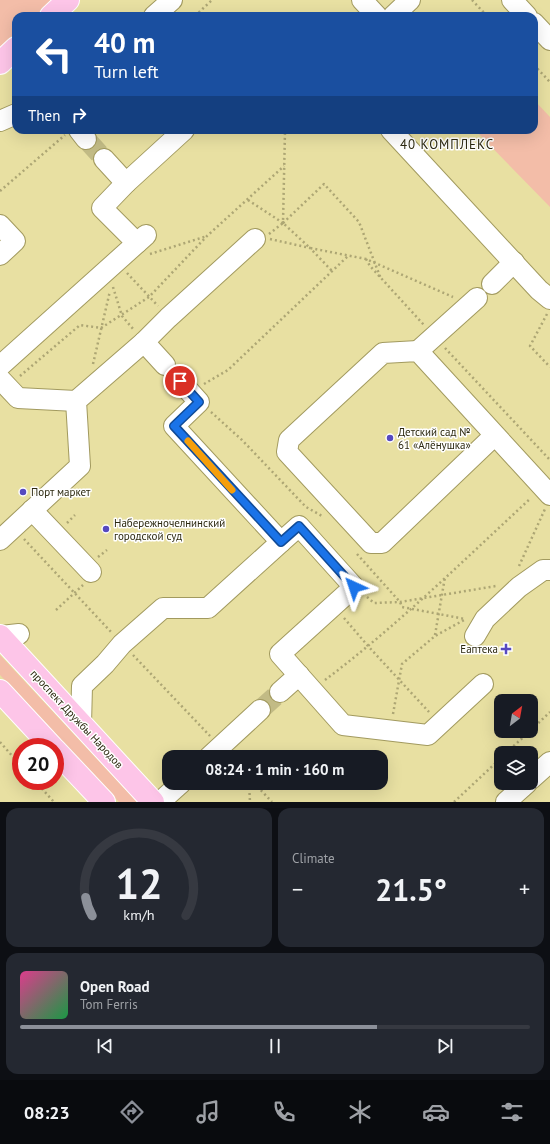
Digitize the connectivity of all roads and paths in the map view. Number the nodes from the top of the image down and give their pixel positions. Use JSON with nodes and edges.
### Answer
{"nodes":[{"id":1,"x":68,"y":0,"type":"edge"},
{"id":2,"x":172,"y":0,"type":"edge"},
{"id":3,"x":212,"y":0,"type":"edge"},
{"id":4,"x":362,"y":0,"type":"edge"},
{"id":5,"x":410,"y":0,"type":"edge"},
{"id":6,"x":472,"y":0,"type":"edge"},
{"id":7,"x":512,"y":0,"type":"edge"},
{"id":8,"x":55,"y":12,"type":"edge"},
{"id":9,"x":158,"y":12,"type":"edge"},
{"id":10,"x":199,"y":12,"type":"edge"},
{"id":11,"x":373,"y":12,"type":"edge"},
{"id":12,"x":397,"y":12,"type":"edge"},
{"id":13,"x":483,"y":12,"type":"edge"},
{"id":14,"x":523,"y":12,"type":"edge"},
{"id":15,"x":538,"y":27,"type":"edge"},
{"id":16,"x":550,"y":40,"type":"edge"},
{"id":17,"x":12,"y":52,"type":"edge"},
{"id":18,"x":0,"y":63,"type":"edge"},
{"id":19,"x":538,"y":69,"type":"edge"},
{"id":20,"x":550,"y":82,"type":"edge"},
{"id":21,"x":12,"y":116,"type":"edge"},
{"id":22,"x":0,"y":121,"type":"edge"},
{"id":23,"x":180,"y":134,"type":"edge"},
{"id":24,"x":286,"y":134,"type":"edge"},
{"id":25,"x":395,"y":134,"type":"edge"},
{"id":26,"x":77,"y":135,"type":"edge"},
{"id":27,"x":104,"y":159,"type":"tunnel mouth"},
{"id":28,"x":284,"y":166,"type":"junction"},
{"id":29,"x":126,"y":183,"type":"junction"},
{"id":30,"x":0,"y":191,"type":"edge"},
{"id":31,"x":248,"y":200,"type":"junction"},
{"id":32,"x":283,"y":223,"type":"junction"},
{"id":33,"x":0,"y":225,"type":"edge"},
{"id":34,"x":207,"y":236,"type":"junction"},
{"id":35,"x":255,"y":239,"type":"dead end"},
{"id":36,"x":144,"y":244,"type":"junction"},
{"id":37,"x":310,"y":248,"type":"junction"},
{"id":38,"x":0,"y":255,"type":"edge"},
{"id":39,"x":348,"y":256,"type":"junction"},
{"id":40,"x":366,"y":259,"type":"junction"},
{"id":41,"x":514,"y":262,"type":"junction"},
{"id":42,"x":115,"y":263,"type":"junction"},
{"id":43,"x":377,"y":265,"type":"junction"},
{"id":44,"x":332,"y":271,"type":"junction"},
{"id":45,"x":382,"y":279,"type":"junction"},
{"id":46,"x":492,"y":284,"type":"dead end"},
{"id":47,"x":149,"y":297,"type":"junction"},
{"id":48,"x":473,"y":301,"type":"joint"},
{"id":49,"x":549,"y":305,"type":"edge"},
{"id":50,"x":122,"y":316,"type":"junction"},
{"id":51,"x":168,"y":318,"type":"junction"},
{"id":52,"x":101,"y":328,"type":"junction"},
{"id":53,"x":434,"y":337,"type":"junction"},
{"id":54,"x":144,"y":342,"type":"junction"},
{"id":55,"x":418,"y":351,"type":"junction"},
{"id":56,"x":165,"y":365,"type":"dead end"},
{"id":57,"x":0,"y":366,"type":"edge"},
{"id":58,"x":550,"y":367,"type":"edge"},
{"id":59,"x":4,"y":383,"type":"edge"},
{"id":60,"x":190,"y":392,"type":"junction"},
{"id":61,"x":81,"y":397,"type":"junction"},
{"id":62,"x":495,"y":436,"type":"junction"},
{"id":63,"x":550,"y":460,"type":"edge"},
{"id":64,"x":547,"y":496,"type":"edge"},
{"id":65,"x":32,"y":510,"type":"junction"},
{"id":66,"x":327,"y":521,"type":"dead end"},
{"id":67,"x":0,"y":540,"type":"edge"},
{"id":68,"x":281,"y":542,"type":"junction"},
{"id":69,"x":353,"y":550,"type":"dead end"},
{"id":70,"x":550,"y":570,"type":"edge"},
{"id":71,"x":91,"y":572,"type":"dead end"},
{"id":72,"x":446,"y":577,"type":"junction"},
{"id":73,"x":515,"y":585,"type":"junction"},
{"id":74,"x":354,"y":587,"type":"junction"},
{"id":75,"x":74,"y":594,"type":"dead end"},
{"id":76,"x":443,"y":595,"type":"junction"},
{"id":77,"x":423,"y":598,"type":"junction"},
{"id":78,"x":400,"y":602,"type":"junction"},
{"id":79,"x":334,"y":605,"type":"junction"},
{"id":80,"x":411,"y":609,"type":"junction"},
{"id":81,"x":56,"y":610,"type":"dead end"},
{"id":82,"x":439,"y":615,"type":"junction"},
{"id":83,"x":474,"y":626,"type":"junction"},
{"id":84,"x":6,"y":635,"type":"edge"},
{"id":85,"x":435,"y":636,"type":"junction"},
{"id":86,"x":368,"y":646,"type":"junction"},
{"id":87,"x":299,"y":675,"type":"junction"},
{"id":88,"x":399,"y":679,"type":"junction"},
{"id":89,"x":484,"y":684,"type":"dead end"},
{"id":90,"x":312,"y":689,"type":"junction"},
{"id":91,"x":0,"y":692,"type":"edge"},
{"id":92,"x":280,"y":692,"type":"tunnel mouth"},
{"id":93,"x":260,"y":710,"type":"tunnel mouth"},
{"id":94,"x":550,"y":712,"type":"edge"},
{"id":95,"x":538,"y":723,"type":"edge"},
{"id":96,"x":81,"y":724,"type":"junction"},
{"id":97,"x":440,"y":724,"type":"junction"},
{"id":98,"x":391,"y":730,"type":"junction"},
{"id":99,"x":43,"y":738,"type":"edge"},
{"id":100,"x":522,"y":738,"type":"edge"},
{"id":101,"x":0,"y":742,"type":"edge"},
{"id":102,"x":513,"y":746,"type":"edge"},
{"id":103,"x":217,"y":750,"type":"edge"},
{"id":104,"x":12,"y":756,"type":"edge"},
{"id":105,"x":64,"y":760,"type":"edge"},
{"id":106,"x":550,"y":762,"type":"edge"},
{"id":107,"x":494,"y":765,"type":"edge"},
{"id":108,"x":538,"y":773,"type":"edge"},
{"id":109,"x":43,"y":790,"type":"edge"},
{"id":110,"x":173,"y":790,"type":"edge"},
{"id":111,"x":250,"y":790,"type":"edge"},
{"id":112,"x":261,"y":790,"type":"edge"},
{"id":113,"x":519,"y":790,"type":"edge"},
{"id":114,"x":54,"y":802,"type":"edge"},
{"id":115,"x":104,"y":802,"type":"edge"},
{"id":116,"x":153,"y":802,"type":"edge"},
{"id":117,"x":160,"y":802,"type":"edge"},
{"id":118,"x":250,"y":802,"type":"edge"},
{"id":119,"x":272,"y":802,"type":"edge"},
{"id":120,"x":454,"y":802,"type":"edge"},
{"id":121,"x":506,"y":802,"type":"edge"}],
"edges":[{"from":1,"to":8,"type":"main road"},
{"from":2,"to":9,"type":"street"},
{"from":3,"to":10,"type":"path"},
{"from":4,"to":11,"type":"street"},
{"from":5,"to":12,"type":"street"},
{"from":6,"to":13,"type":"path"},
{"from":7,"to":14,"type":"street"},
{"from":15,"to":16,"type":"street"},
{"from":17,"to":18,"type":"main road"},
{"from":19,"to":20,"type":"path"},
{"from":21,"to":22,"type":"street"},
{"from":23,"to":29,"type":"street"},
{"from":24,"to":28,"type":"path"},
{"from":25,"to":41,"type":"street"},
{"from":26,"to":30,"type":"path"},
{"from":27,"to":29,"type":"street"},
{"from":28,"to":31,"type":"path"},
{"from":28,"to":32,"type":"path"},
{"from":29,"to":36,"type":"street"},
{"from":31,"to":32,"type":"path"},
{"from":31,"to":34,"type":"path"},
{"from":32,"to":37,"type":"path"},
{"from":32,"to":37,"type":"path"},
{"from":32,"to":43,"type":"path"},
{"from":33,"to":38,"type":"street"},
{"from":34,"to":36,"type":"path"},
{"from":34,"to":47,"type":"path"},
{"from":35,"to":51,"type":"street"},
{"from":36,"to":42,"type":"street"},
{"from":37,"to":39,"type":"path"},
{"from":37,"to":44,"type":"path"},
{"from":39,"to":40,"type":"path"},
{"from":39,"to":44,"type":"path"},
{"from":40,"to":43,"type":"path"},
{"from":40,"to":45,"type":"path"},
{"from":41,"to":46,"type":"street"},
{"from":41,"to":49,"type":"street"},
{"from":42,"to":47,"type":"path"},
{"from":42,"to":57,"type":"street"},
{"from":43,"to":45,"type":"path"},
{"from":43,"to":48,"type":"path"},
{"from":44,"to":60,"type":"path"},
{"from":45,"to":53,"type":"path"},
{"from":47,"to":50,"type":"path"},
{"from":47,"to":51,"type":"path"},
{"from":48,"to":53,"type":"street"},
{"from":49,"to":58,"type":"path"},
{"from":50,"to":52,"type":"path"},
{"from":50,"to":52,"type":"path"},
{"from":50,"to":54,"type":"path"},
{"from":51,"to":54,"type":"street"},
{"from":52,"to":59,"type":"path"},
{"from":52,"to":61,"type":"path"},
{"from":53,"to":55,"type":"street"},
{"from":53,"to":63,"type":"path"},
{"from":54,"to":56,"type":"street"},
{"from":54,"to":61,"type":"street"},
{"from":55,"to":62,"type":"street"},
{"from":55,"to":62,"type":"street"},
{"from":59,"to":61,"type":"street"},
{"from":60,"to":66,"type":"path"},
{"from":60,"to":68,"type":"street"},
{"from":61,"to":65,"type":"street"},
{"from":62,"to":64,"type":"street"},
{"from":64,"to":72,"type":"path"},
{"from":64,"to":73,"type":"path"},
{"from":65,"to":67,"type":"street"},
{"from":65,"to":71,"type":"street"},
{"from":68,"to":74,"type":"street"},
{"from":68,"to":96,"type":"street"},
{"from":69,"to":78,"type":"path"},
{"from":70,"to":73,"type":"street"},
{"from":72,"to":76,"type":"path"},
{"from":72,"to":77,"type":"path"},
{"from":73,"to":76,"type":"path"},
{"from":73,"to":83,"type":"street"},
{"from":74,"to":78,"type":"path"},
{"from":74,"to":79,"type":"street"},
{"from":75,"to":81,"type":"path"},
{"from":76,"to":77,"type":"path"},
{"from":76,"to":82,"type":"path"},
{"from":77,"to":78,"type":"path"},
{"from":77,"to":80,"type":"path"},
{"from":78,"to":80,"type":"path"},
{"from":79,"to":86,"type":"path"},
{"from":79,"to":87,"type":"street"},
{"from":80,"to":82,"type":"path"},
{"from":80,"to":86,"type":"path"},
{"from":82,"to":83,"type":"path"},
{"from":82,"to":85,"type":"path"},
{"from":83,"to":85,"type":"path"},
{"from":84,"to":96,"type":"main road","name":"проспект Дружбы Народов"},
{"from":85,"to":88,"type":"path"},
{"from":86,"to":88,"type":"path"},
{"from":86,"to":90,"type":"path"},
{"from":87,"to":90,"type":"street"},
{"from":87,"to":92,"type":"street"},
{"from":88,"to":97,"type":"path"},
{"from":88,"to":98,"type":"path"},
{"from":89,"to":97,"type":"street"},
{"from":90,"to":98,"type":"street"},
{"from":91,"to":99,"type":"main road"},
{"from":93,"to":103,"type":"street"},
{"from":94,"to":95,"type":"path"},
{"from":96,"to":116,"type":"main road","name":"проспект Дружбы Народов"},
{"from":97,"to":98,"type":"street"},
{"from":100,"to":102,"type":"path"},
{"from":101,"to":104,"type":"path"},
{"from":105,"to":115,"type":"main road"},
{"from":106,"to":108,"type":"street"},
{"from":107,"to":120,"type":"path"},
{"from":109,"to":114,"type":"path"},
{"from":110,"to":117,"type":"street"},
{"from":111,"to":118,"type":"path"},
{"from":112,"to":119,"type":"path"},
{"from":113,"to":121,"type":"street"}]}
